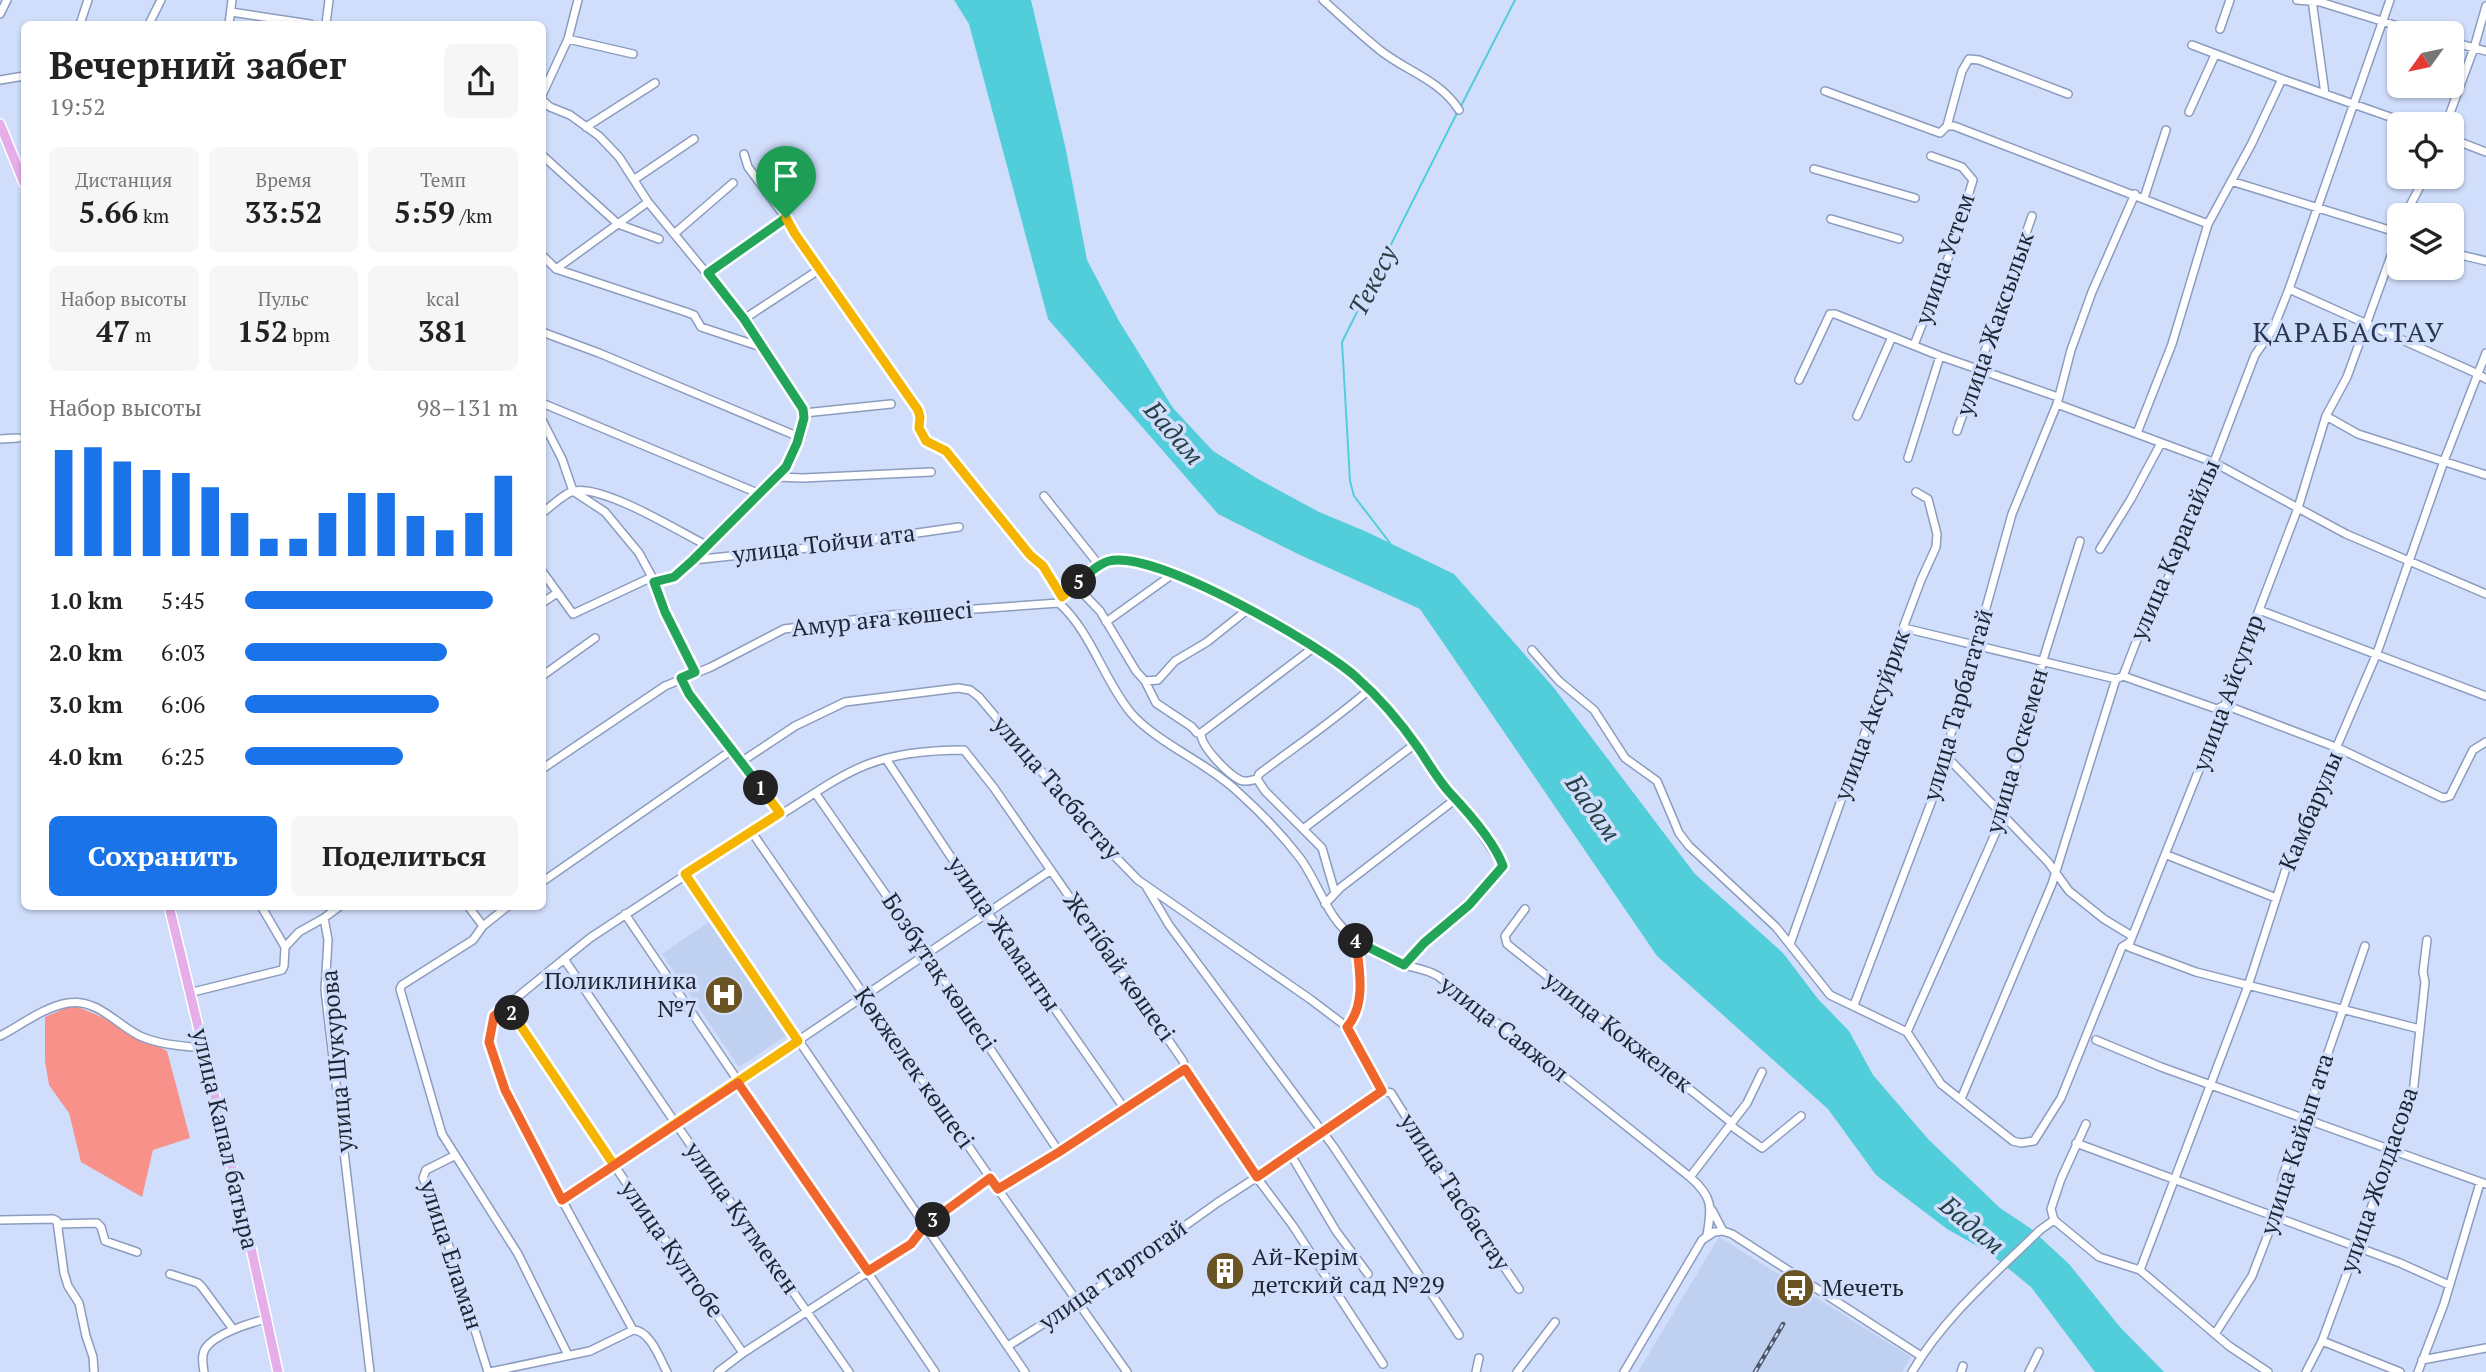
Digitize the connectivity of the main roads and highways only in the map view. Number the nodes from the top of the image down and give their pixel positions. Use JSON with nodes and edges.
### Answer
{"nodes":[{"id":1,"x":0,"y":124,"type":"edge"},
{"id":2,"x":21,"y":164,"type":"edge"},
{"id":3,"x":170,"y":910,"type":"edge"},
{"id":4,"x":278,"y":1372,"type":"edge"}],
"edges":[{"from":1,"to":2,"type":"main road"},
{"from":3,"to":4,"type":"main road","name":"улица Капал батыра"}]}
